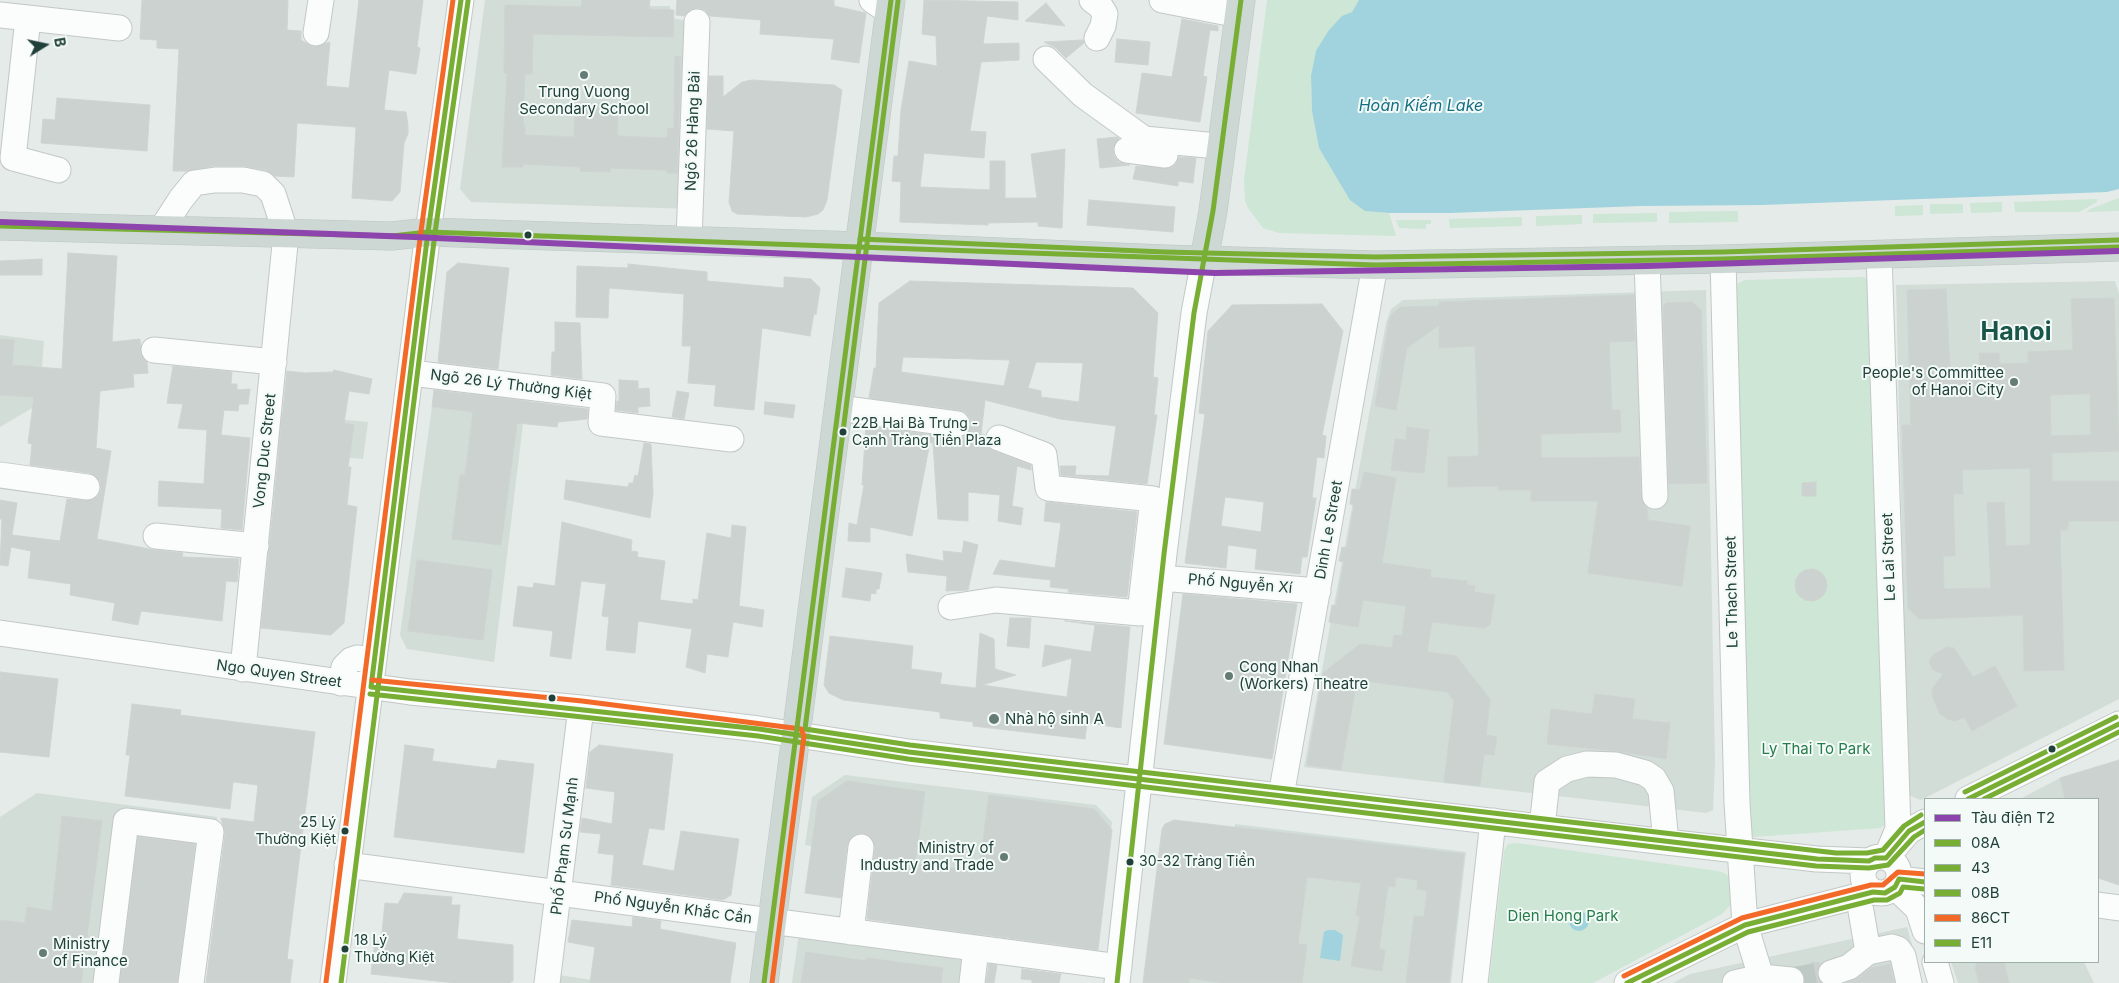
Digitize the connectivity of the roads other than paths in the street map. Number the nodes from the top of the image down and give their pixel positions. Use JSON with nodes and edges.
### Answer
{"nodes":[{"id":1,"x":321,"y":0,"type":"edge"},
{"id":2,"x":461,"y":0,"type":"edge"},
{"id":3,"x":1092,"y":0,"type":"edge"},
{"id":4,"x":1162,"y":0,"type":"edge"},
{"id":5,"x":884,"y":4,"type":"edge"},
{"id":6,"x":1240,"y":8,"type":"edge"},
{"id":7,"x":0,"y":15,"type":"edge"},
{"id":8,"x":28,"y":18,"type":"junction"},
{"id":9,"x":697,"y":22,"type":"dead end"},
{"id":10,"x":119,"y":28,"type":"dead end"},
{"id":11,"x":316,"y":33,"type":"dead end"},
{"id":12,"x":1097,"y":38,"type":"dead end"},
{"id":13,"x":1046,"y":59,"type":"dead end"},
{"id":14,"x":1127,"y":150,"type":"dead end"},
{"id":15,"x":58,"y":170,"type":"dead end"},
{"id":16,"x":0,"y":226,"type":"edge"},
{"id":17,"x":161,"y":230,"type":"junction"},
{"id":18,"x":428,"y":232,"type":"junction"},
{"id":19,"x":286,"y":234,"type":"junction"},
{"id":20,"x":690,"y":240,"type":"junction"},
{"id":21,"x":860,"y":246,"type":"junction"},
{"id":22,"x":2119,"y":247,"type":"edge"},
{"id":23,"x":1879,"y":254,"type":"junction"},
{"id":24,"x":1723,"y":259,"type":"junction"},
{"id":25,"x":1204,"y":260,"type":"junction"},
{"id":26,"x":1648,"y":260,"type":"junction"},
{"id":27,"x":1375,"y":264,"type":"junction"},
{"id":28,"x":154,"y":350,"type":"dead end"},
{"id":29,"x":274,"y":362,"type":"junction"},
{"id":30,"x":410,"y":373,"type":"junction"},
{"id":31,"x":839,"y":408,"type":"junction"},
{"id":32,"x":957,"y":424,"type":"dead end"},
{"id":33,"x":998,"y":438,"type":"dead end"},
{"id":34,"x":731,"y":440,"type":"dead end"},
{"id":35,"x":0,"y":475,"type":"edge"},
{"id":36,"x":87,"y":487,"type":"dead end"},
{"id":37,"x":1655,"y":496,"type":"dead end"},
{"id":38,"x":156,"y":536,"type":"dead end"},
{"id":39,"x":256,"y":546,"type":"junction"},
{"id":40,"x":1161,"y":578,"type":"junction"},
{"id":41,"x":1318,"y":591,"type":"junction"},
{"id":42,"x":951,"y":608,"type":"dead end"},
{"id":43,"x":0,"y":633,"type":"edge"},
{"id":44,"x":374,"y":660,"type":"junction"},
{"id":45,"x":243,"y":669,"type":"junction"},
{"id":46,"x":341,"y":682,"type":"junction"},
{"id":47,"x":371,"y":687,"type":"junction"},
{"id":48,"x":581,"y":708,"type":"junction"},
{"id":49,"x":2119,"y":724,"type":"edge"},
{"id":50,"x":797,"y":735,"type":"junction"},
{"id":51,"x":1140,"y":778,"type":"junction"},
{"id":52,"x":1281,"y":796,"type":"junction"},
{"id":53,"x":1970,"y":798,"type":"edge"},
{"id":54,"x":1493,"y":821,"type":"junction"},
{"id":55,"x":1924,"y":823,"type":"edge"},
{"id":56,"x":1542,"y":827,"type":"junction"},
{"id":57,"x":1666,"y":842,"type":"junction"},
{"id":58,"x":861,"y":847,"type":"dead end"},
{"id":59,"x":1740,"y":850,"type":"junction"},
{"id":60,"x":1878,"y":859,"type":"junction"},
{"id":61,"x":347,"y":865,"type":"junction"},
{"id":62,"x":1924,"y":882,"type":"edge"},
{"id":63,"x":1882,"y":892,"type":"junction"},
{"id":64,"x":559,"y":893,"type":"junction"},
{"id":65,"x":2099,"y":905,"type":"edge"},
{"id":66,"x":2119,"y":908,"type":"edge"},
{"id":67,"x":772,"y":922,"type":"junction"},
{"id":68,"x":1745,"y":925,"type":"junction"},
{"id":69,"x":1924,"y":928,"type":"edge"},
{"id":70,"x":851,"y":932,"type":"junction"},
{"id":71,"x":976,"y":948,"type":"junction"},
{"id":72,"x":1868,"y":952,"type":"junction"},
{"id":73,"x":1935,"y":963,"type":"edge"},
{"id":74,"x":1831,"y":973,"type":"tunnel mouth"},
{"id":75,"x":1118,"y":975,"type":"edge"},
{"id":76,"x":1761,"y":977,"type":"junction"},
{"id":77,"x":1792,"y":980,"type":"dead end"},
{"id":78,"x":106,"y":983,"type":"edge"},
{"id":79,"x":191,"y":983,"type":"edge"},
{"id":80,"x":332,"y":983,"type":"edge"},
{"id":81,"x":547,"y":983,"type":"edge"},
{"id":82,"x":764,"y":983,"type":"edge"},
{"id":83,"x":972,"y":983,"type":"edge"},
{"id":84,"x":1475,"y":983,"type":"edge"},
{"id":85,"x":1627,"y":983,"type":"edge"},
{"id":86,"x":1735,"y":983,"type":"edge"},
{"id":87,"x":1909,"y":983,"type":"edge"},
{"id":88,"x":1941,"y":983,"type":"edge"}],
"edges":[{"from":1,"to":11,"type":"street"},
{"from":2,"to":18,"type":"street"},
{"from":3,"to":12,"type":"street"},
{"from":4,"to":6,"type":"street"},
{"from":5,"to":21,"type":"main road"},
{"from":6,"to":25,"type":"main road"},
{"from":7,"to":8,"type":"street"},
{"from":8,"to":10,"type":"street"},
{"from":8,"to":15,"type":"street"},
{"from":9,"to":20,"type":"street","name":"Ngõ 26 Hàng Bài"},
{"from":13,"to":14,"type":"street"},
{"from":16,"to":17,"type":"main road"},
{"from":17,"to":19,"type":"main road"},
{"from":17,"to":19,"type":"street"},
{"from":18,"to":19,"type":"main road"},
{"from":18,"to":20,"type":"main road"},
{"from":18,"to":30,"type":"street"},
{"from":19,"to":29,"type":"street","name":"Vong Duc Street"},
{"from":20,"to":21,"type":"main road"},
{"from":21,"to":25,"type":"main road"},
{"from":21,"to":31,"type":"main road"},
{"from":22,"to":23,"type":"main road"},
{"from":23,"to":24,"type":"main road"},
{"from":23,"to":60,"type":"street","name":"Le Lai Street"},
{"from":24,"to":26,"type":"main road"},
{"from":24,"to":59,"type":"street","name":"Le Thach Street"},
{"from":25,"to":27,"type":"main road"},
{"from":25,"to":40,"type":"street"},
{"from":26,"to":27,"type":"main road"},
{"from":26,"to":37,"type":"street"},
{"from":27,"to":41,"type":"street","name":"Dinh Le Street"},
{"from":28,"to":29,"type":"street"},
{"from":29,"to":39,"type":"street","name":"Vong Duc Street"},
{"from":30,"to":34,"type":"street","name":"Ngõ 26 Lý Thường Kiệt"},
{"from":30,"to":44,"type":"street"},
{"from":31,"to":32,"type":"street"},
{"from":31,"to":50,"type":"main road"},
{"from":33,"to":42,"type":"street"},
{"from":35,"to":36,"type":"street"},
{"from":38,"to":39,"type":"street"},
{"from":39,"to":45,"type":"street","name":"Vong Duc Street"},
{"from":40,"to":41,"type":"street","name":"Phố Nguyễn Xí"},
{"from":40,"to":51,"type":"street"},
{"from":41,"to":52,"type":"street","name":"Dinh Le Street"},
{"from":43,"to":45,"type":"street","name":"Ngo Quyen Street"},
{"from":44,"to":46,"type":"street"},
{"from":44,"to":47,"type":"street"},
{"from":45,"to":46,"type":"street","name":"Ngo Quyen Street"},
{"from":46,"to":47,"type":"street","name":"Ngo Quyen Street"},
{"from":47,"to":48,"type":"street","name":"Ngo Quyen Street"},
{"from":47,"to":61,"type":"street"},
{"from":48,"to":50,"type":"street","name":"Ngo Quyen Street"},
{"from":48,"to":64,"type":"street","name":"Phố Phạm Sư Mạnh"},
{"from":49,"to":53,"type":"street"},
{"from":50,"to":51,"type":"street","name":"Ngo Quyen Street"},
{"from":50,"to":67,"type":"main road"},
{"from":51,"to":52,"type":"street","name":"Ngo Quyen Street"},
{"from":51,"to":75,"type":"street"},
{"from":52,"to":54,"type":"street","name":"Ngo Quyen Street"},
{"from":54,"to":56,"type":"street","name":"Ngo Quyen Street"},
{"from":54,"to":84,"type":"street"},
{"from":55,"to":60,"type":"street"},
{"from":56,"to":57,"type":"street","name":"Ngo Quyen Street"},
{"from":56,"to":57,"type":"street"},
{"from":57,"to":59,"type":"street","name":"Ngo Quyen Street"},
{"from":58,"to":70,"type":"street"},
{"from":59,"to":60,"type":"street","name":"Ngo Quyen Street"},
{"from":59,"to":68,"type":"street","name":"Le Thach Street"},
{"from":60,"to":63,"type":"street"},
{"from":60,"to":63,"type":"street","name":"Le Lai Street"},
{"from":61,"to":64,"type":"street","name":"Phố Nguyễn Khắc Cần"},
{"from":61,"to":80,"type":"street"},
{"from":62,"to":63,"type":"street"},
{"from":63,"to":68,"type":"street"},
{"from":63,"to":69,"type":"street"},
{"from":63,"to":72,"type":"street"},
{"from":64,"to":67,"type":"street","name":"Phố Nguyễn Khắc Cần"},
{"from":64,"to":81,"type":"street","name":"Phố Phạm Sư Mạnh"},
{"from":65,"to":66,"type":"street"},
{"from":67,"to":70,"type":"street","name":"Phố Nguyễn Khắc Cần"},
{"from":67,"to":82,"type":"main road"},
{"from":68,"to":76,"type":"street","name":"Le Thach Street"},
{"from":68,"to":85,"type":"street"},
{"from":70,"to":71,"type":"street","name":"Phố Nguyễn Khắc Cần"},
{"from":71,"to":75,"type":"street","name":"Phố Nguyễn Khắc Cần"},
{"from":71,"to":83,"type":"street"},
{"from":72,"to":74,"type":"street"},
{"from":72,"to":87,"type":"street"},
{"from":73,"to":88,"type":"street"},
{"from":76,"to":77,"type":"street"},
{"from":76,"to":86,"type":"street"},
{"from":78,"to":79,"type":"street"}]}
